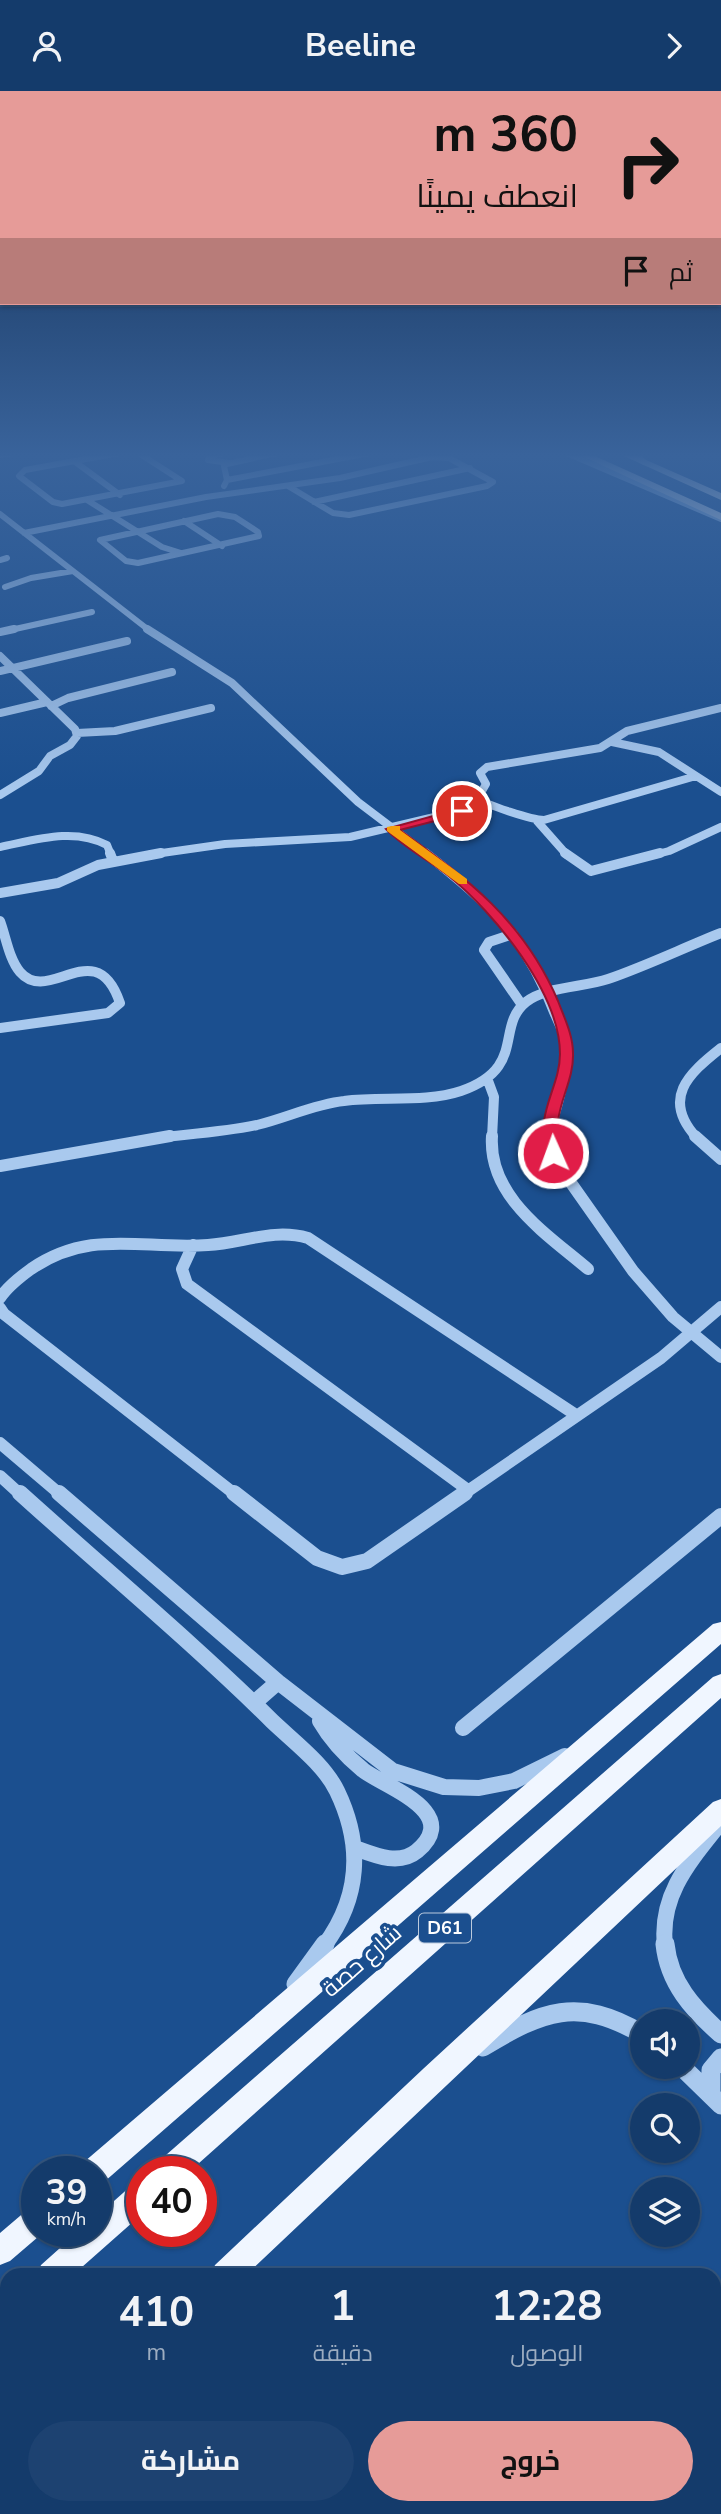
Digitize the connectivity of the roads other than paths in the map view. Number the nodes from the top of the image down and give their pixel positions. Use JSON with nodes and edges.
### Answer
{"nodes":[{"id":1,"x":65,"y":565,"type":"edge"},
{"id":2,"x":73,"y":571,"type":"junction"},
{"id":3,"x":5,"y":587,"type":"dead end"},
{"id":4,"x":92,"y":612,"type":"dead end"},
{"id":5,"x":0,"y":632,"type":"edge"},
{"id":6,"x":127,"y":641,"type":"dead end"},
{"id":7,"x":0,"y":656,"type":"edge"},
{"id":8,"x":14,"y":669,"type":"junction"},
{"id":9,"x":0,"y":671,"type":"edge"},
{"id":10,"x":172,"y":672,"type":"dead end"},
{"id":11,"x":49,"y":704,"type":"junction"},
{"id":12,"x":211,"y":708,"type":"dead end"},
{"id":13,"x":721,"y":708,"type":"edge"},
{"id":14,"x":0,"y":713,"type":"edge"},
{"id":15,"x":77,"y":733,"type":"junction"},
{"id":16,"x":612,"y":742,"type":"junction"},
{"id":17,"x":696,"y":776,"type":"junction"},
{"id":18,"x":721,"y":792,"type":"edge"},
{"id":19,"x":0,"y":795,"type":"edge"},
{"id":20,"x":485,"y":805,"type":"junction"},
{"id":21,"x":537,"y":821,"type":"junction"},
{"id":22,"x":721,"y":827,"type":"edge"},
{"id":23,"x":391,"y":829,"type":"junction"},
{"id":24,"x":0,"y":847,"type":"edge"},
{"id":25,"x":113,"y":861,"type":"junction"},
{"id":26,"x":0,"y":893,"type":"edge"},
{"id":27,"x":0,"y":921,"type":"edge"},
{"id":28,"x":721,"y":933,"type":"edge"},
{"id":29,"x":513,"y":934,"type":"junction"},
{"id":30,"x":548,"y":992,"type":"junction"},
{"id":31,"x":522,"y":1005,"type":"junction"},
{"id":32,"x":0,"y":1028,"type":"edge"},
{"id":33,"x":721,"y":1048,"type":"edge"},
{"id":34,"x":487,"y":1078,"type":"junction"},
{"id":35,"x":721,"y":1159,"type":"edge"},
{"id":36,"x":0,"y":1166,"type":"edge"},
{"id":37,"x":193,"y":1245,"type":"junction"},
{"id":38,"x":588,"y":1269,"type":"dead end"},
{"id":39,"x":0,"y":1298,"type":"edge"},
{"id":40,"x":721,"y":1307,"type":"edge"},
{"id":41,"x":0,"y":1308,"type":"edge"},
{"id":42,"x":689,"y":1330,"type":"junction"},
{"id":43,"x":721,"y":1357,"type":"edge"},
{"id":44,"x":576,"y":1415,"type":"junction"},
{"id":45,"x":0,"y":1443,"type":"edge"},
{"id":46,"x":0,"y":1476,"type":"edge"},
{"id":47,"x":468,"y":1490,"type":"junction"},
{"id":48,"x":721,"y":1516,"type":"edge"},
{"id":49,"x":721,"y":1631,"type":"edge"},
{"id":50,"x":278,"y":1682,"type":"junction"},
{"id":51,"x":721,"y":1684,"type":"edge"},
{"id":52,"x":254,"y":1703,"type":"junction"},
{"id":53,"x":315,"y":1712,"type":"junction"},
{"id":54,"x":463,"y":1728,"type":"dead end"},
{"id":55,"x":593,"y":1741,"type":"junction"},
{"id":56,"x":721,"y":1811,"type":"edge"},
{"id":57,"x":721,"y":1822,"type":"edge"},
{"id":58,"x":355,"y":1848,"type":"junction"},
{"id":59,"x":630,"y":2026,"type":"edge"},
{"id":60,"x":721,"y":2034,"type":"edge"},
{"id":61,"x":251,"y":2038,"type":"junction"},
{"id":62,"x":721,"y":2057,"type":"edge"},
{"id":63,"x":432,"y":2078,"type":"junction"},
{"id":64,"x":694,"y":2079,"type":"edge"},
{"id":65,"x":716,"y":2100,"type":"edge"},
{"id":66,"x":186,"y":2156,"type":"edge"},
{"id":67,"x":112,"y":2157,"type":"edge"},
{"id":68,"x":126,"y":2209,"type":"edge"},
{"id":69,"x":21,"y":2233,"type":"edge"},
{"id":70,"x":0,"y":2251,"type":"edge"},
{"id":71,"x":59,"y":2268,"type":"edge"},
{"id":72,"x":232,"y":2268,"type":"edge"}],
"edges":[{"from":1,"to":2,"type":"street"},
{"from":2,"to":3,"type":"street"},
{"from":2,"to":23,"type":"street"},
{"from":4,"to":5,"type":"street"},
{"from":6,"to":8,"type":"street"},
{"from":7,"to":8,"type":"street"},
{"from":8,"to":9,"type":"street"},
{"from":8,"to":11,"type":"street"},
{"from":10,"to":11,"type":"street"},
{"from":11,"to":14,"type":"street"},
{"from":11,"to":15,"type":"street"},
{"from":12,"to":15,"type":"street"},
{"from":13,"to":16,"type":"street"},
{"from":15,"to":19,"type":"street"},
{"from":16,"to":17,"type":"street"},
{"from":16,"to":20,"type":"street"},
{"from":17,"to":18,"type":"street"},
{"from":17,"to":21,"type":"street"},
{"from":20,"to":21,"type":"street"},
{"from":20,"to":23,"type":"street"},
{"from":21,"to":22,"type":"street"},
{"from":23,"to":25,"type":"street"},
{"from":23,"to":29,"type":"street"},
{"from":24,"to":25,"type":"street"},
{"from":25,"to":26,"type":"street"},
{"from":27,"to":32,"type":"street"},
{"from":28,"to":30,"type":"street"},
{"from":29,"to":30,"type":"street"},
{"from":29,"to":31,"type":"street"},
{"from":30,"to":31,"type":"street"},
{"from":30,"to":42,"type":"street"},
{"from":31,"to":34,"type":"street"},
{"from":33,"to":35,"type":"street"},
{"from":34,"to":36,"type":"street"},
{"from":34,"to":38,"type":"street"},
{"from":37,"to":39,"type":"street"},
{"from":37,"to":44,"type":"street"},
{"from":37,"to":47,"type":"street"},
{"from":40,"to":42,"type":"street"},
{"from":41,"to":47,"type":"street"},
{"from":42,"to":43,"type":"street"},
{"from":42,"to":44,"type":"street"},
{"from":44,"to":47,"type":"street"},
{"from":45,"to":50,"type":"street"},
{"from":46,"to":52,"type":"street"},
{"from":48,"to":54,"type":"street"},
{"from":49,"to":55,"type":"main road"},
{"from":50,"to":52,"type":"street"},
{"from":50,"to":53,"type":"street"},
{"from":51,"to":66,"type":"main road","name":"شارع حصة","number":"D61"},
{"from":52,"to":58,"type":"street"},
{"from":53,"to":55,"type":"street"},
{"from":53,"to":58,"type":"street"},
{"from":55,"to":61,"type":"main road"},
{"from":56,"to":63,"type":"main road"},
{"from":57,"to":60,"type":"street"},
{"from":58,"to":61,"type":"street"},
{"from":59,"to":63,"type":"street"},
{"from":61,"to":67,"type":"main road"},
{"from":62,"to":65,"type":"street"},
{"from":63,"to":72,"type":"main road"},
{"from":64,"to":65,"type":"street"},
{"from":68,"to":71,"type":"main road"},
{"from":69,"to":70,"type":"main road"}]}
